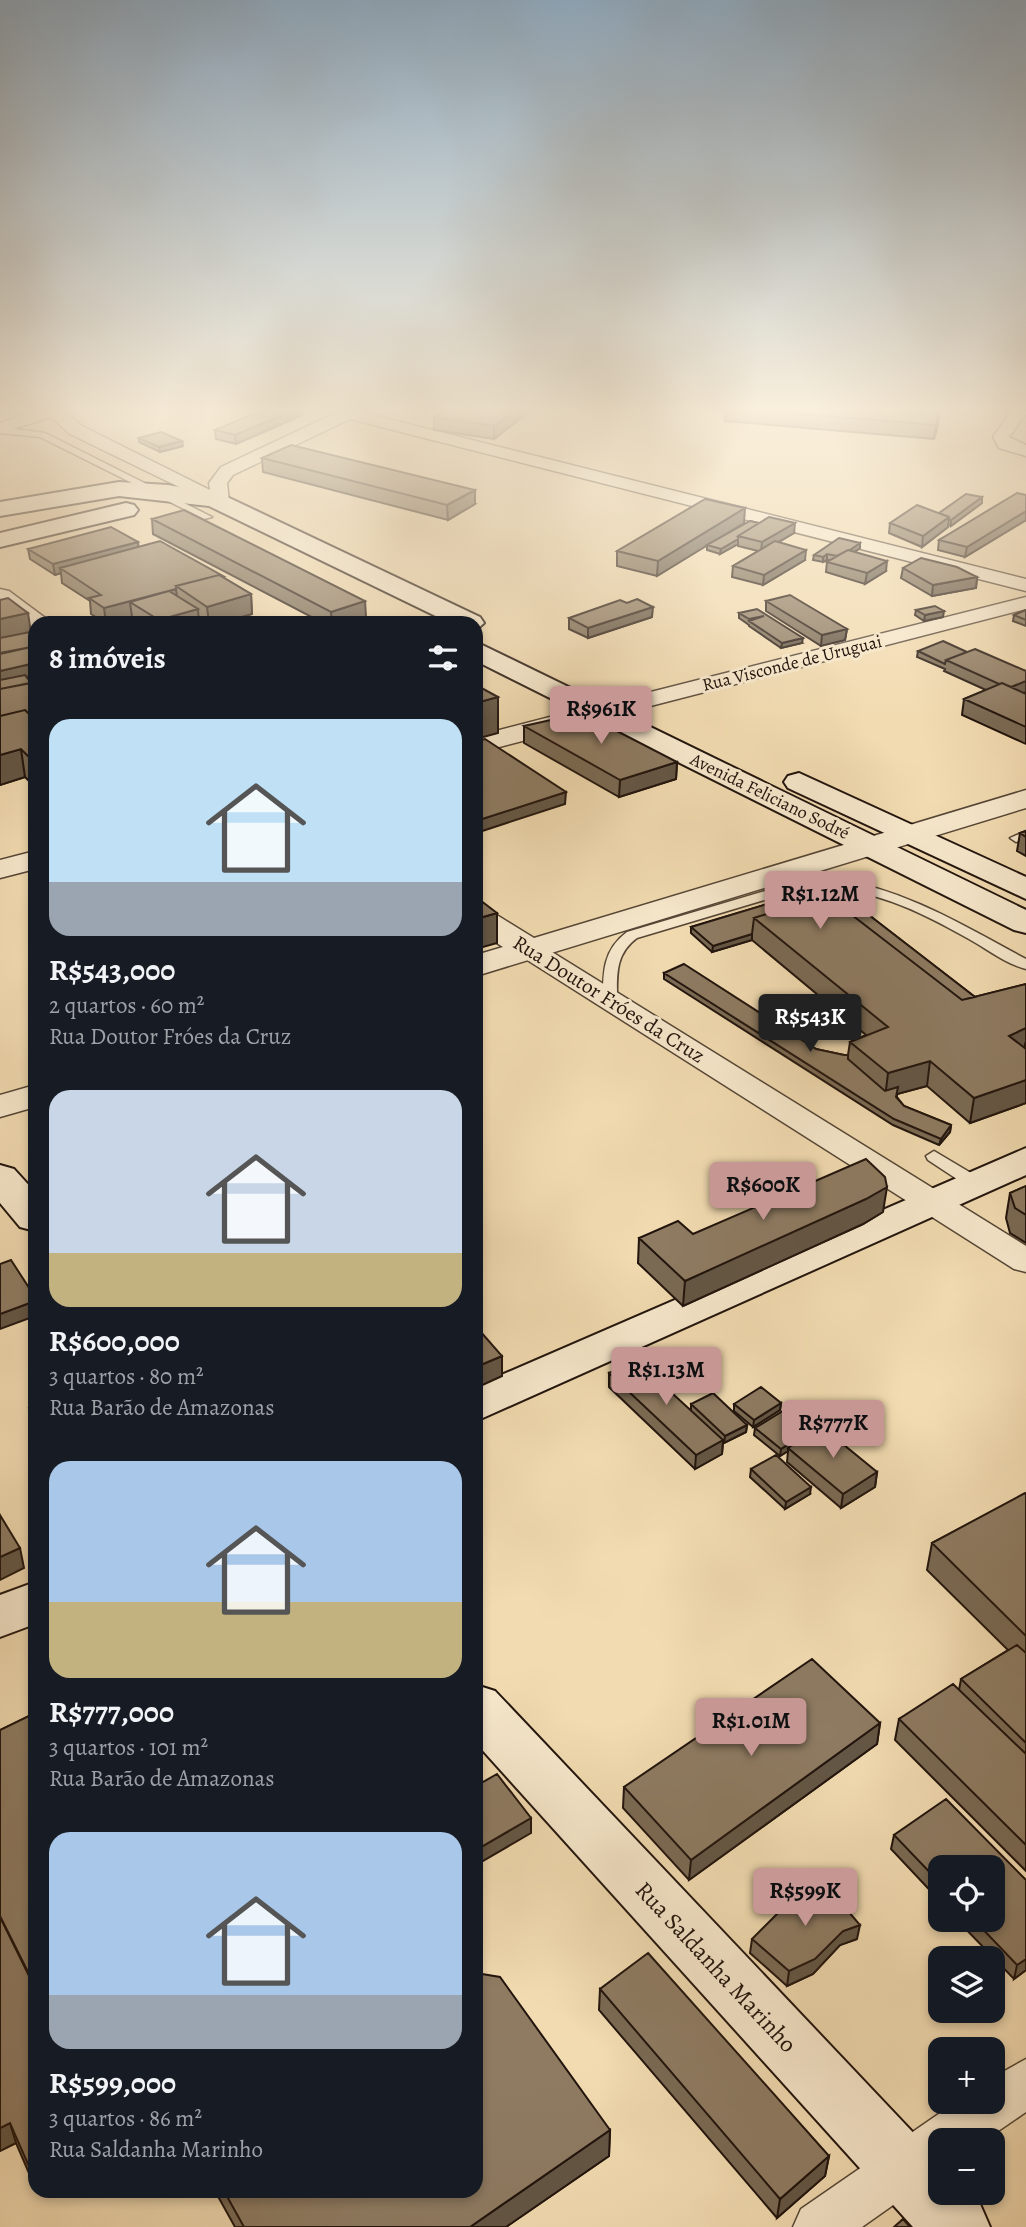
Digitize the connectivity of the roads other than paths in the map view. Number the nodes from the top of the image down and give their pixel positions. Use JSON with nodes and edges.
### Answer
{"nodes":[{"id":1,"x":101,"y":512,"type":"edge"},
{"id":2,"x":224,"y":512,"type":"edge"},
{"id":3,"x":227,"y":512,"type":"edge"},
{"id":4,"x":743,"y":512,"type":"edge"},
{"id":5,"x":0,"y":540,"type":"edge"},
{"id":6,"x":1026,"y":585,"type":"edge"},
{"id":7,"x":0,"y":596,"type":"edge"},
{"id":8,"x":1026,"y":603,"type":"edge"},
{"id":9,"x":29,"y":616,"type":"edge"},
{"id":10,"x":409,"y":616,"type":"edge"},
{"id":11,"x":456,"y":616,"type":"edge"},
{"id":12,"x":483,"y":629,"type":"edge"},
{"id":13,"x":483,"y":654,"type":"edge"},
{"id":14,"x":635,"y":704,"type":"junction"},
{"id":15,"x":600,"y":712,"type":"junction"},
{"id":16,"x":483,"y":743,"type":"edge"},
{"id":17,"x":1026,"y":799,"type":"edge"},
{"id":18,"x":910,"y":834,"type":"junction"},
{"id":19,"x":869,"y":845,"type":"junction"},
{"id":20,"x":28,"y":862,"type":"edge"},
{"id":21,"x":0,"y":869,"type":"edge"},
{"id":22,"x":1026,"y":890,"type":"edge"},
{"id":23,"x":483,"y":920,"type":"edge"},
{"id":24,"x":1026,"y":923,"type":"edge"},
{"id":25,"x":530,"y":950,"type":"junction"},
{"id":26,"x":483,"y":964,"type":"edge"},
{"id":27,"x":1026,"y":965,"type":"edge"},
{"id":28,"x":610,"y":1000,"type":"junction"},
{"id":29,"x":28,"y":1098,"type":"edge"},
{"id":30,"x":0,"y":1106,"type":"edge"},
{"id":31,"x":934,"y":1156,"type":"dead end"},
{"id":32,"x":1026,"y":1160,"type":"edge"},
{"id":33,"x":0,"y":1178,"type":"edge"},
{"id":34,"x":975,"y":1183,"type":"junction"},
{"id":35,"x":933,"y":1201,"type":"junction"},
{"id":36,"x":28,"y":1210,"type":"edge"},
{"id":37,"x":1026,"y":1261,"type":"edge"},
{"id":38,"x":483,"y":1402,"type":"edge"},
{"id":39,"x":28,"y":1605,"type":"edge"},
{"id":40,"x":0,"y":1617,"type":"edge"},
{"id":41,"x":483,"y":1714,"type":"edge"},
{"id":42,"x":1026,"y":2083,"type":"edge"},
{"id":43,"x":960,"y":2128,"type":"edge"},
{"id":44,"x":928,"y":2150,"type":"edge"},
{"id":45,"x":949,"y":2205,"type":"edge"},
{"id":46,"x":819,"y":2227,"type":"edge"},
{"id":47,"x":957,"y":2227,"type":"edge"}],
"edges":[{"from":1,"to":5,"type":"main road"},
{"from":2,"to":10,"type":"main road"},
{"from":3,"to":11,"type":"main road"},
{"from":4,"to":6,"type":"street"},
{"from":7,"to":9,"type":"street"},
{"from":8,"to":14,"type":"street","name":"Rua Visconde de Uruguai"},
{"from":12,"to":14,"type":"main road","name":"Avenida Feliciano Sodré"},
{"from":13,"to":15,"type":"main road","name":"Avenida Feliciano Sodré"},
{"from":14,"to":15,"type":"street","name":"Rua Visconde de Uruguai"},
{"from":14,"to":18,"type":"main road","name":"Avenida Feliciano Sodré"},
{"from":15,"to":16,"type":"street","name":"Rua Visconde de Uruguai"},
{"from":15,"to":19,"type":"main road","name":"Avenida Feliciano Sodré"},
{"from":17,"to":18,"type":"street"},
{"from":18,"to":19,"type":"street"},
{"from":18,"to":22,"type":"main road","name":"Avenida Feliciano Sodré"},
{"from":19,"to":24,"type":"main road","name":"Avenida Feliciano Sodré"},
{"from":19,"to":25,"type":"street"},
{"from":20,"to":21,"type":"street"},
{"from":23,"to":25,"type":"street","name":"Rua Doutor Fróes da Cruz"},
{"from":25,"to":26,"type":"street"},
{"from":25,"to":28,"type":"street","name":"Rua Doutor Fróes da Cruz"},
{"from":27,"to":28,"type":"lane"},
{"from":28,"to":35,"type":"street","name":"Rua Doutor Fróes da Cruz"},
{"from":29,"to":30,"type":"street"},
{"from":31,"to":34,"type":"lane"},
{"from":32,"to":34,"type":"main road"},
{"from":33,"to":36,"type":"main road"},
{"from":34,"to":35,"type":"main road"},
{"from":35,"to":37,"type":"street","name":"Rua Doutor Fróes da Cruz"},
{"from":35,"to":38,"type":"main road"},
{"from":39,"to":40,"type":"main road"},
{"from":41,"to":44,"type":"main road","name":"Rua Saldanha Marinho"},
{"from":42,"to":43,"type":"street"},
{"from":44,"to":46,"type":"street"},
{"from":45,"to":47,"type":"main road","name":"Rua Saldanha Marinho"}]}
